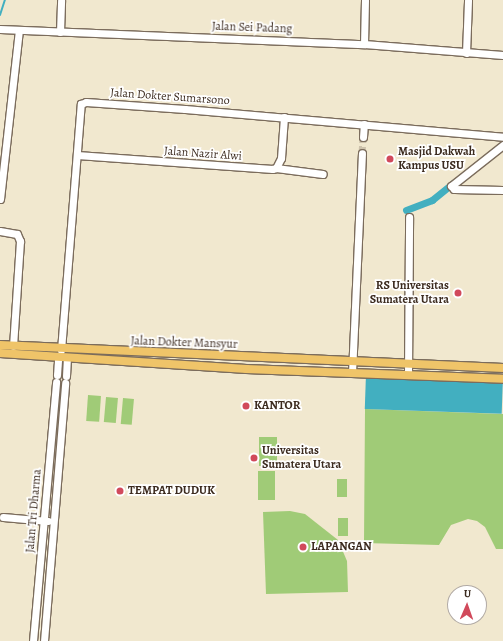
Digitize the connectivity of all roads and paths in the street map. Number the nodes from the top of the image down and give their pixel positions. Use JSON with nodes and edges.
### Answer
{"nodes":[{"id":1,"x":61,"y":0,"type":"edge"},
{"id":2,"x":365,"y":0,"type":"edge"},
{"id":3,"x":468,"y":0,"type":"edge"},
{"id":4,"x":0,"y":28,"type":"edge"},
{"id":5,"x":19,"y":30,"type":"junction"},
{"id":6,"x":60,"y":32,"type":"junction"},
{"id":7,"x":364,"y":44,"type":"junction"},
{"id":8,"x":466,"y":53,"type":"junction"},
{"id":9,"x":503,"y":55,"type":"edge"},
{"id":10,"x":284,"y":117,"type":"junction"},
{"id":11,"x":364,"y":124,"type":"junction"},
{"id":12,"x":363,"y":137,"type":"tunnel mouth"},
{"id":13,"x":503,"y":137,"type":"edge"},
{"id":14,"x":503,"y":145,"type":"edge"},
{"id":15,"x":362,"y":153,"type":"tunnel mouth"},
{"id":16,"x":77,"y":155,"type":"junction"},
{"id":17,"x":276,"y":168,"type":"junction"},
{"id":18,"x":323,"y":174,"type":"dead end"},
{"id":19,"x":503,"y":190,"type":"edge"},
{"id":20,"x":0,"y":199,"type":"edge"},
{"id":21,"x":409,"y":217,"type":"dead end"},
{"id":22,"x":0,"y":231,"type":"edge"},
{"id":23,"x":0,"y":345,"type":"edge"},
{"id":24,"x":13,"y":346,"type":"junction"},
{"id":25,"x":61,"y":350,"type":"junction"},
{"id":26,"x":0,"y":353,"type":"edge"},
{"id":27,"x":58,"y":359,"type":"junction"},
{"id":28,"x":67,"y":359,"type":"junction"},
{"id":29,"x":353,"y":362,"type":"junction"},
{"id":30,"x":367,"y":362,"type":"junction"},
{"id":31,"x":408,"y":364,"type":"junction"},
{"id":32,"x":503,"y":368,"type":"edge"},
{"id":33,"x":352,"y":373,"type":"junction"},
{"id":34,"x":366,"y":374,"type":"junction"},
{"id":35,"x":408,"y":375,"type":"junction"},
{"id":36,"x":503,"y":379,"type":"edge"},
{"id":37,"x":48,"y":477,"type":"junction"},
{"id":38,"x":58,"y":478,"type":"junction"},
{"id":39,"x":3,"y":517,"type":"dead end"},
{"id":40,"x":45,"y":520,"type":"junction"},
{"id":41,"x":55,"y":521,"type":"junction"},
{"id":42,"x":33,"y":641,"type":"edge"},
{"id":43,"x":44,"y":641,"type":"edge"}],
"edges":[{"from":1,"to":6,"type":"street"},
{"from":2,"to":7,"type":"street"},
{"from":3,"to":8,"type":"street"},
{"from":4,"to":5,"type":"street","name":"Jalan Sei Padang"},
{"from":5,"to":6,"type":"street","name":"Jalan Sei Padang"},
{"from":5,"to":20,"type":"street"},
{"from":6,"to":7,"type":"street","name":"Jalan Sei Padang"},
{"from":7,"to":8,"type":"street","name":"Jalan Sei Padang"},
{"from":8,"to":9,"type":"street","name":"Jalan Sei Padang"},
{"from":10,"to":11,"type":"street","name":"Jalan Dokter Sumarsono"},
{"from":10,"to":16,"type":"street","name":"Jalan Dokter Sumarsono"},
{"from":10,"to":17,"type":"street"},
{"from":11,"to":12,"type":"street"},
{"from":11,"to":13,"type":"street","name":"Jalan Dokter Sumarsono"},
{"from":14,"to":19,"type":"street"},
{"from":15,"to":29,"type":"street"},
{"from":16,"to":17,"type":"street","name":"Jalan Nazir Alwi"},
{"from":16,"to":25,"type":"street","name":"Jalan Dokter Sumarsono"},
{"from":17,"to":18,"type":"street","name":"Jalan Nazir Alwi"},
{"from":21,"to":31,"type":"street"},
{"from":22,"to":24,"type":"street"},
{"from":23,"to":24,"type":"main road","name":"Jalan Dokter Mansyur"},
{"from":24,"to":25,"type":"main road","name":"Jalan Dokter Mansyur"},
{"from":25,"to":29,"type":"main road","name":"Jalan Dokter Mansyur"},
{"from":26,"to":27,"type":"main road","name":"Jalan Dokter Mansyur"},
{"from":27,"to":28,"type":"main road","name":"Jalan Dokter Mansyur"},
{"from":27,"to":37,"type":"street","name":"Jalan Tri Dharma"},
{"from":28,"to":33,"type":"main road","name":"Jalan Dokter Mansyur"},
{"from":28,"to":38,"type":"street","name":"Jalan Tri Dharma"},
{"from":29,"to":30,"type":"main road","name":"Jalan Dokter Mansyur"},
{"from":29,"to":33,"type":"street"},
{"from":30,"to":31,"type":"main road","name":"Jalan Dokter Mansyur"},
{"from":30,"to":34,"type":"street"},
{"from":31,"to":32,"type":"main road","name":"Jalan Dokter Mansyur"},
{"from":31,"to":35,"type":"street"},
{"from":33,"to":34,"type":"main road","name":"Jalan Dokter Mansyur"},
{"from":34,"to":35,"type":"main road","name":"Jalan Dokter Mansyur"},
{"from":35,"to":36,"type":"main road","name":"Jalan Dokter Mansyur"},
{"from":37,"to":38,"type":"street"},
{"from":37,"to":40,"type":"street","name":"Jalan Tri Dharma"},
{"from":38,"to":41,"type":"street","name":"Jalan Tri Dharma"},
{"from":39,"to":40,"type":"street"},
{"from":40,"to":41,"type":"street"},
{"from":40,"to":42,"type":"street","name":"Jalan Tri Dharma"},
{"from":41,"to":43,"type":"street","name":"Jalan Tri Dharma"}]}
